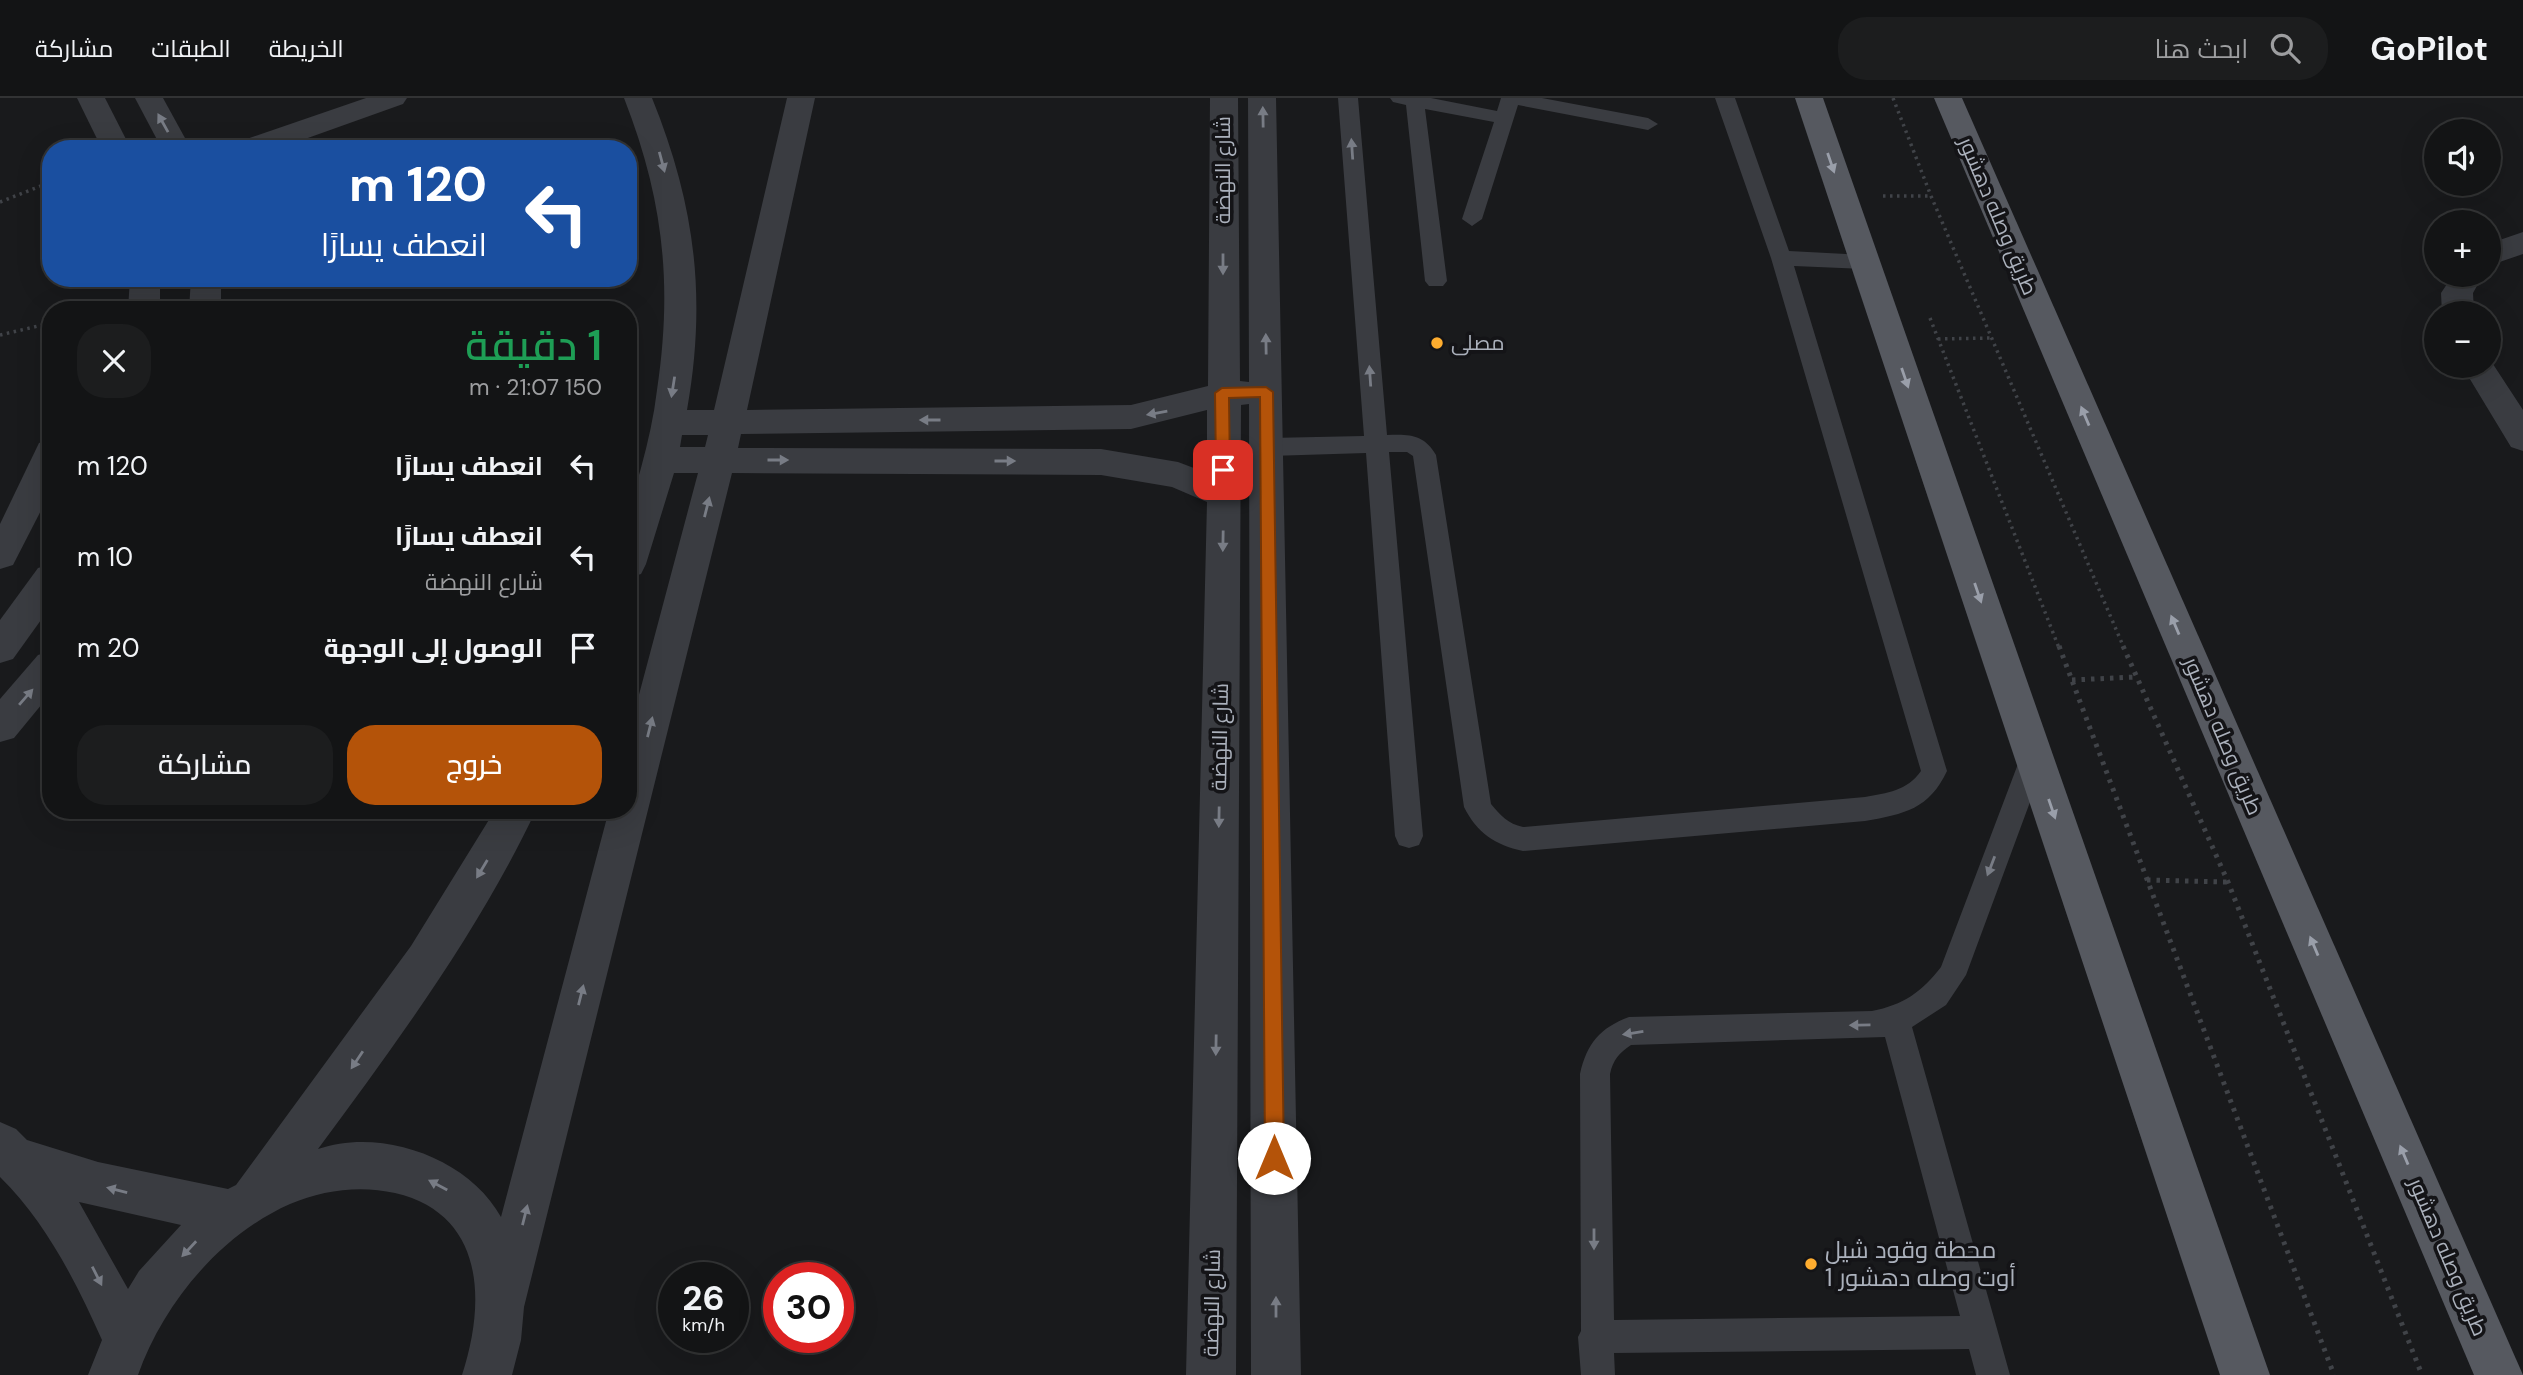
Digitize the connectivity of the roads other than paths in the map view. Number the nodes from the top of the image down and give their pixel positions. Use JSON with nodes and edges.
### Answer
{"nodes":[{"id":1,"x":91,"y":98,"type":"edge"},
{"id":2,"x":149,"y":98,"type":"edge"},
{"id":3,"x":393,"y":98,"type":"edge"},
{"id":4,"x":638,"y":98,"type":"edge"},
{"id":5,"x":801,"y":98,"type":"edge"},
{"id":6,"x":1224,"y":98,"type":"edge"},
{"id":7,"x":1262,"y":98,"type":"edge"},
{"id":8,"x":1348,"y":98,"type":"edge"},
{"id":9,"x":1511,"y":98,"type":"edge"},
{"id":10,"x":1725,"y":98,"type":"edge"},
{"id":11,"x":1809,"y":98,"type":"edge"},
{"id":12,"x":1948,"y":98,"type":"edge"},
{"id":13,"x":1408,"y":100,"type":"edge"},
{"id":14,"x":1504,"y":118,"type":"junction"},
{"id":15,"x":1648,"y":124,"type":"dead end"},
{"id":16,"x":112,"y":140,"type":"edge"},
{"id":17,"x":172,"y":140,"type":"edge"},
{"id":18,"x":274,"y":140,"type":"edge"},
{"id":19,"x":1472,"y":219,"type":"dead end"},
{"id":20,"x":2523,"y":242,"type":"edge"},
{"id":21,"x":2501,"y":251,"type":"edge"},
{"id":22,"x":1781,"y":258,"type":"junction"},
{"id":23,"x":1865,"y":262,"type":"junction"},
{"id":24,"x":1436,"y":281,"type":"dead end"},
{"id":25,"x":2486,"y":378,"type":"edge"},
{"id":26,"x":1266,"y":392,"type":"junction"},
{"id":27,"x":1222,"y":393,"type":"junction"},
{"id":28,"x":728,"y":422,"type":"junction"},
{"id":29,"x":667,"y":423,"type":"junction"},
{"id":30,"x":2523,"y":438,"type":"edge"},
{"id":31,"x":1375,"y":444,"type":"junction"},
{"id":32,"x":1267,"y":447,"type":"junction"},
{"id":33,"x":719,"y":459,"type":"junction"},
{"id":34,"x":660,"y":460,"type":"junction"},
{"id":35,"x":42,"y":472,"type":"edge"},
{"id":36,"x":1224,"y":495,"type":"junction"},
{"id":37,"x":637,"y":535,"type":"edge"},
{"id":38,"x":0,"y":555,"type":"edge"},
{"id":39,"x":42,"y":590,"type":"edge"},
{"id":40,"x":25,"y":613,"type":"edge"},
{"id":41,"x":0,"y":649,"type":"edge"},
{"id":42,"x":42,"y":677,"type":"edge"},
{"id":43,"x":0,"y":726,"type":"edge"},
{"id":44,"x":2034,"y":756,"type":"junction"},
{"id":45,"x":637,"y":777,"type":"edge"},
{"id":46,"x":511,"y":819,"type":"edge"},
{"id":47,"x":626,"y":819,"type":"edge"},
{"id":48,"x":1409,"y":836,"type":"dead end"},
{"id":49,"x":1896,"y":1021,"type":"junction"},
{"id":50,"x":8,"y":1152,"type":"edge"},
{"id":51,"x":242,"y":1206,"type":"junction"},
{"id":52,"x":501,"y":1305,"type":"junction"},
{"id":53,"x":1981,"y":1332,"type":"junction"},
{"id":54,"x":1595,"y":1338,"type":"junction"},
{"id":55,"x":112,"y":1363,"type":"edge"},
{"id":56,"x":487,"y":1375,"type":"edge"},
{"id":57,"x":1211,"y":1375,"type":"edge"},
{"id":58,"x":1276,"y":1375,"type":"edge"},
{"id":59,"x":1598,"y":1375,"type":"edge"},
{"id":60,"x":1993,"y":1375,"type":"edge"},
{"id":61,"x":2245,"y":1375,"type":"edge"},
{"id":62,"x":2499,"y":1375,"type":"edge"}],
"edges":[{"from":1,"to":16,"type":"street"},
{"from":17,"to":2,"type":"street","one_way":true},
{"from":3,"to":18,"type":"street"},
{"from":4,"to":29,"type":"street","one_way":true},
{"from":5,"to":28,"type":"street"},
{"from":6,"to":27,"type":"street","name":"شارع النهضة","one_way":true},
{"from":26,"to":7,"type":"street","name":"شارع النهضة","one_way":true},
{"from":31,"to":8,"type":"lane","one_way":true},
{"from":9,"to":14,"type":"lane"},
{"from":9,"to":15,"type":"lane"},
{"from":10,"to":22,"type":"lane"},
{"from":11,"to":23,"type":"main road","one_way":true},
{"from":62,"to":12,"type":"main road","name":"طريق وصله دهشور","one_way":true},
{"from":13,"to":14,"type":"lane"},
{"from":13,"to":24,"type":"lane"},
{"from":14,"to":19,"type":"lane"},
{"from":20,"to":21,"type":"street"},
{"from":22,"to":23,"type":"lane"},
{"from":22,"to":31,"type":"lane"},
{"from":23,"to":44,"type":"main road","one_way":true},
{"from":25,"to":30,"type":"street"},
{"from":26,"to":27,"type":"street"},
{"from":26,"to":32,"type":"street","name":"شارع النهضة"},
{"from":27,"to":28,"type":"street","one_way":true},
{"from":27,"to":36,"type":"street","name":"شارع النهضة"},
{"from":28,"to":29,"type":"street"},
{"from":28,"to":33,"type":"street"},
{"from":29,"to":34,"type":"street"},
{"from":31,"to":32,"type":"lane"},
{"from":31,"to":48,"type":"lane"},
{"from":58,"to":32,"type":"street","name":"شارع النهضة","one_way":true},
{"from":33,"to":34,"type":"street"},
{"from":33,"to":36,"type":"street","one_way":true},
{"from":45,"to":33,"type":"street","one_way":true},
{"from":34,"to":37,"type":"street"},
{"from":35,"to":38,"type":"street"},
{"from":36,"to":57,"type":"street","name":"شارع النهضة","one_way":true},
{"from":39,"to":40,"type":"street"},
{"from":40,"to":41,"type":"street"},
{"from":43,"to":42,"type":"street","one_way":true},
{"from":44,"to":49,"type":"lane","one_way":true},
{"from":44,"to":61,"type":"main road","one_way":true},
{"from":46,"to":51,"type":"street","one_way":true},
{"from":52,"to":47,"type":"street","one_way":true},
{"from":49,"to":53,"type":"lane"},
{"from":49,"to":54,"type":"lane","one_way":true},
{"from":51,"to":50,"type":"street","one_way":true},
{"from":50,"to":55,"type":"street","one_way":true},
{"from":52,"to":51,"type":"street","one_way":true},
{"from":51,"to":55,"type":"street","one_way":true},
{"from":52,"to":56,"type":"street"},
{"from":53,"to":54,"type":"lane"},
{"from":53,"to":60,"type":"lane"},
{"from":54,"to":59,"type":"lane"}]}
